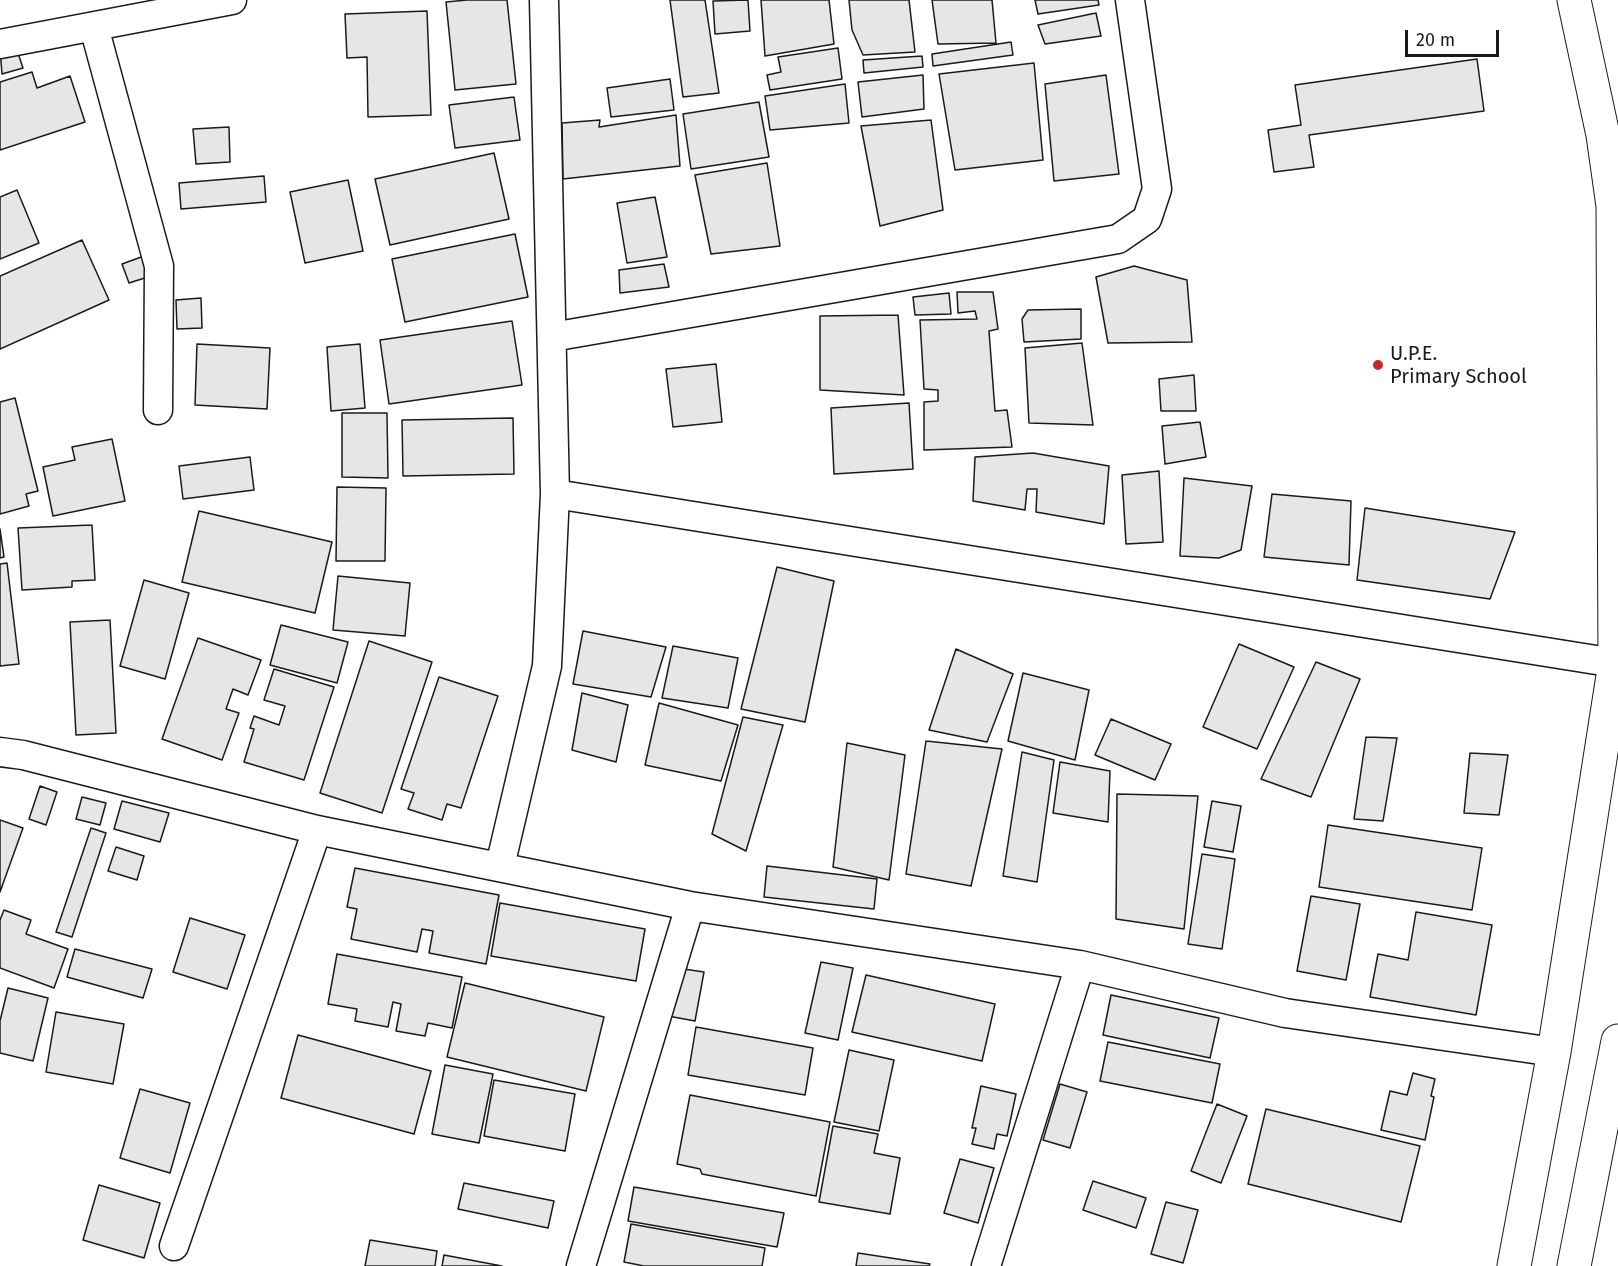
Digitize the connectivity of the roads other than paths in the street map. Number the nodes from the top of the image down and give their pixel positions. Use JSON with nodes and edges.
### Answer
{"nodes":[{"id":1,"x":232,"y":0,"type":"edge"},
{"id":2,"x":544,"y":0,"type":"edge"},
{"id":3,"x":1130,"y":0,"type":"edge"},
{"id":4,"x":1574,"y":0,"type":"edge"},
{"id":5,"x":94,"y":27,"type":"junction"},
{"id":6,"x":0,"y":44,"type":"edge"},
{"id":7,"x":552,"y":337,"type":"junction"},
{"id":8,"x":158,"y":410,"type":"dead end"},
{"id":9,"x":555,"y":494,"type":"junction"},
{"id":10,"x":1615,"y":663,"type":"junction"},
{"id":11,"x":0,"y":752,"type":"edge"},
{"id":12,"x":317,"y":830,"type":"junction"},
{"id":13,"x":500,"y":866,"type":"junction"},
{"id":14,"x":690,"y":906,"type":"junction"},
{"id":15,"x":1080,"y":965,"type":"junction"},
{"id":16,"x":1554,"y":1052,"type":"junction"},
{"id":17,"x":1617,"y":1054,"type":"edge"},
{"id":18,"x":174,"y":1246,"type":"dead end"},
{"id":19,"x":581,"y":1266,"type":"edge"},
{"id":20,"x":986,"y":1266,"type":"edge"},
{"id":21,"x":1515,"y":1266,"type":"edge"},
{"id":22,"x":1574,"y":1266,"type":"edge"}],
"edges":[{"from":1,"to":5,"type":"street"},
{"from":2,"to":7,"type":"street"},
{"from":3,"to":7,"type":"street"},
{"from":4,"to":10,"type":"street"},
{"from":5,"to":6,"type":"street"},
{"from":5,"to":8,"type":"street"},
{"from":7,"to":9,"type":"street"},
{"from":9,"to":10,"type":"street"},
{"from":9,"to":13,"type":"street"},
{"from":10,"to":16,"type":"street"},
{"from":11,"to":12,"type":"street"},
{"from":12,"to":13,"type":"street"},
{"from":12,"to":18,"type":"street"},
{"from":13,"to":14,"type":"street"},
{"from":14,"to":15,"type":"street"},
{"from":14,"to":19,"type":"street"},
{"from":15,"to":16,"type":"street"},
{"from":15,"to":20,"type":"street"},
{"from":16,"to":21,"type":"street"},
{"from":17,"to":22,"type":"street"}]}
